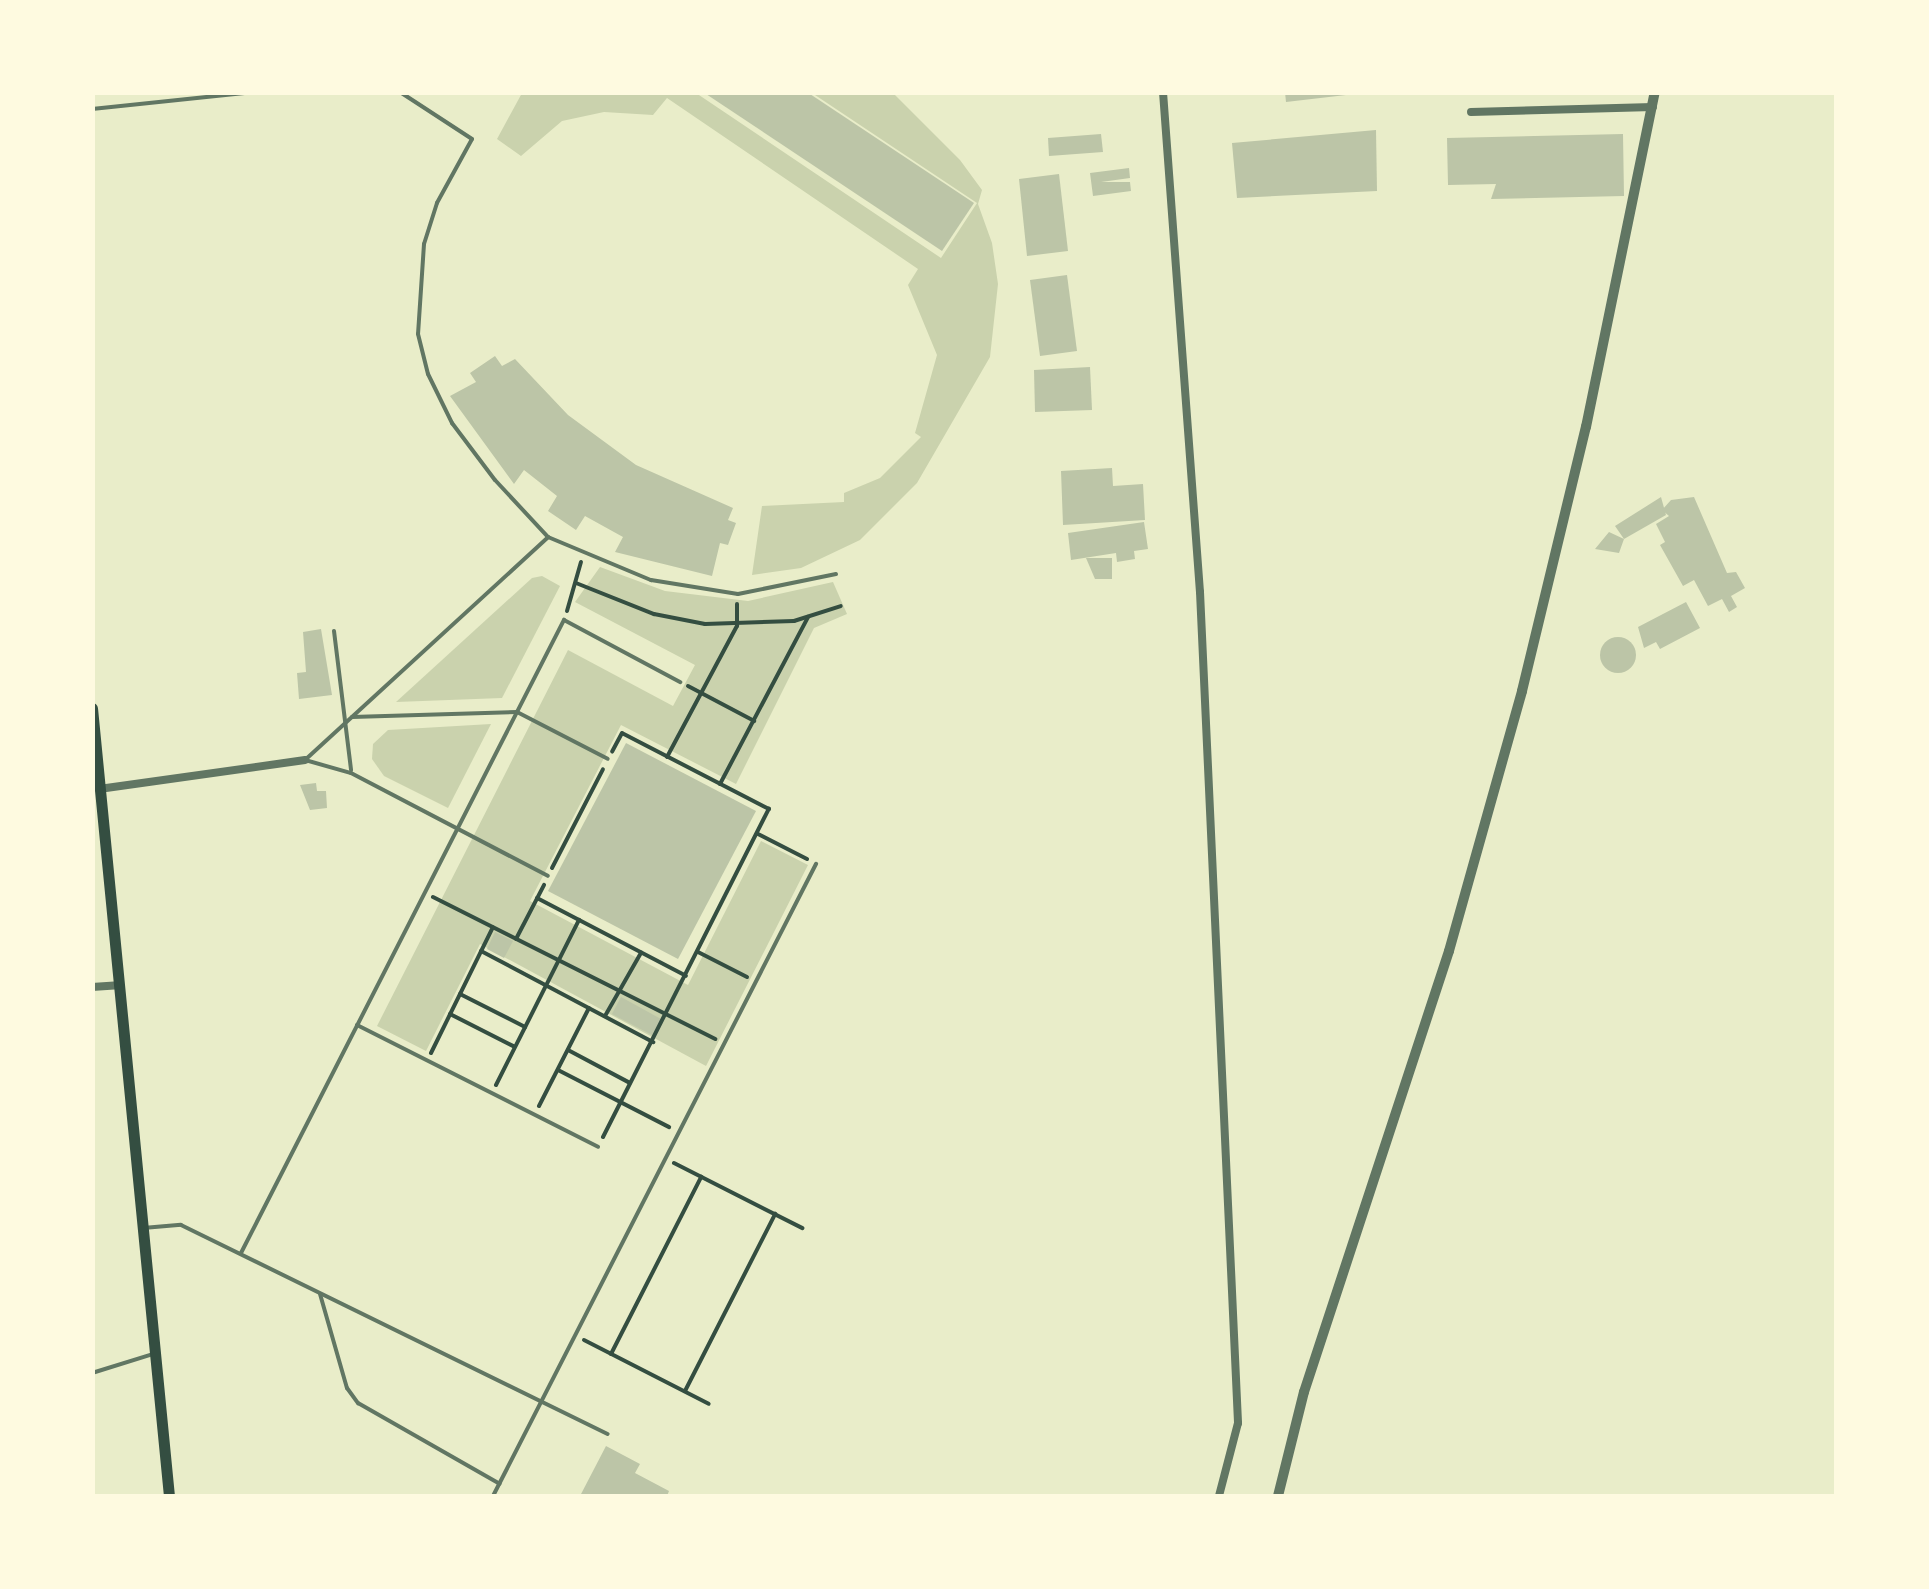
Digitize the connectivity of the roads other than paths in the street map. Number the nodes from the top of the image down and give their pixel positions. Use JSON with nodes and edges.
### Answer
{"nodes":[{"id":1,"x":254,"y":92,"type":"edge"},
{"id":2,"x":400,"y":92,"type":"edge"},
{"id":3,"x":1163,"y":92,"type":"edge"},
{"id":4,"x":1655,"y":92,"type":"edge"},
{"id":5,"x":1653,"y":107,"type":"junction"},
{"id":6,"x":92,"y":109,"type":"edge"},
{"id":7,"x":1470,"y":112,"type":"dead end"},
{"id":8,"x":548,"y":537,"type":"junction"},
{"id":9,"x":836,"y":574,"type":"dead end"},
{"id":10,"x":334,"y":631,"type":"dead end"},
{"id":11,"x":680,"y":682,"type":"road end"},
{"id":12,"x":92,"y":708,"type":"edge"},
{"id":13,"x":517,"y":712,"type":"junction"},
{"id":14,"x":352,"y":716,"type":"junction"},
{"id":15,"x":346,"y":722,"type":"junction"},
{"id":16,"x":608,"y":759,"type":"road end"},
{"id":17,"x":305,"y":760,"type":"junction"},
{"id":18,"x":351,"y":773,"type":"junction"},
{"id":19,"x":99,"y":789,"type":"junction"},
{"id":20,"x":457,"y":828,"type":"junction"},
{"id":21,"x":816,"y":864,"type":"road end"},
{"id":22,"x":548,"y":876,"type":"road end"},
{"id":23,"x":118,"y":984,"type":"junction"},
{"id":24,"x":92,"y":987,"type":"edge"},
{"id":25,"x":357,"y":1025,"type":"junction"},
{"id":26,"x":598,"y":1148,"type":"road end"},
{"id":27,"x":138,"y":1228,"type":"junction"},
{"id":28,"x":241,"y":1252,"type":"junction"},
{"id":29,"x":319,"y":1292,"type":"junction"},
{"id":30,"x":153,"y":1354,"type":"junction"},
{"id":31,"x":92,"y":1373,"type":"edge"},
{"id":32,"x":541,"y":1403,"type":"junction"},
{"id":33,"x":607,"y":1434,"type":"dead end"},
{"id":34,"x":500,"y":1484,"type":"junction"},
{"id":35,"x":169,"y":1496,"type":"edge"},
{"id":36,"x":493,"y":1496,"type":"edge"},
{"id":37,"x":1219,"y":1496,"type":"edge"},
{"id":38,"x":1278,"y":1496,"type":"edge"}],
"edges":[{"from":1,"to":6,"type":"lane"},
{"from":2,"to":8,"type":"lane"},
{"from":3,"to":37,"type":"street"},
{"from":4,"to":5,"type":"street"},
{"from":5,"to":7,"type":"street"},
{"from":5,"to":38,"type":"street"},
{"from":8,"to":9,"type":"lane"},
{"from":8,"to":14,"type":"lane"},
{"from":10,"to":15,"type":"lane"},
{"from":11,"to":13,"type":"lane"},
{"from":12,"to":19,"type":"main road"},
{"from":13,"to":14,"type":"lane"},
{"from":13,"to":16,"type":"lane"},
{"from":13,"to":20,"type":"lane"},
{"from":14,"to":15,"type":"lane"},
{"from":15,"to":17,"type":"lane"},
{"from":15,"to":18,"type":"lane"},
{"from":17,"to":18,"type":"lane"},
{"from":17,"to":19,"type":"street"},
{"from":18,"to":20,"type":"lane"},
{"from":19,"to":23,"type":"main road"},
{"from":20,"to":22,"type":"lane"},
{"from":20,"to":25,"type":"lane"},
{"from":21,"to":32,"type":"lane"},
{"from":23,"to":24,"type":"street"},
{"from":23,"to":27,"type":"main road"},
{"from":25,"to":26,"type":"lane"},
{"from":25,"to":28,"type":"lane"},
{"from":27,"to":28,"type":"lane"},
{"from":27,"to":30,"type":"main road"},
{"from":28,"to":29,"type":"lane"},
{"from":29,"to":32,"type":"lane"},
{"from":29,"to":34,"type":"lane"},
{"from":30,"to":31,"type":"lane"},
{"from":30,"to":35,"type":"main road"},
{"from":32,"to":33,"type":"lane"},
{"from":32,"to":34,"type":"lane"},
{"from":34,"to":36,"type":"lane"}]}
